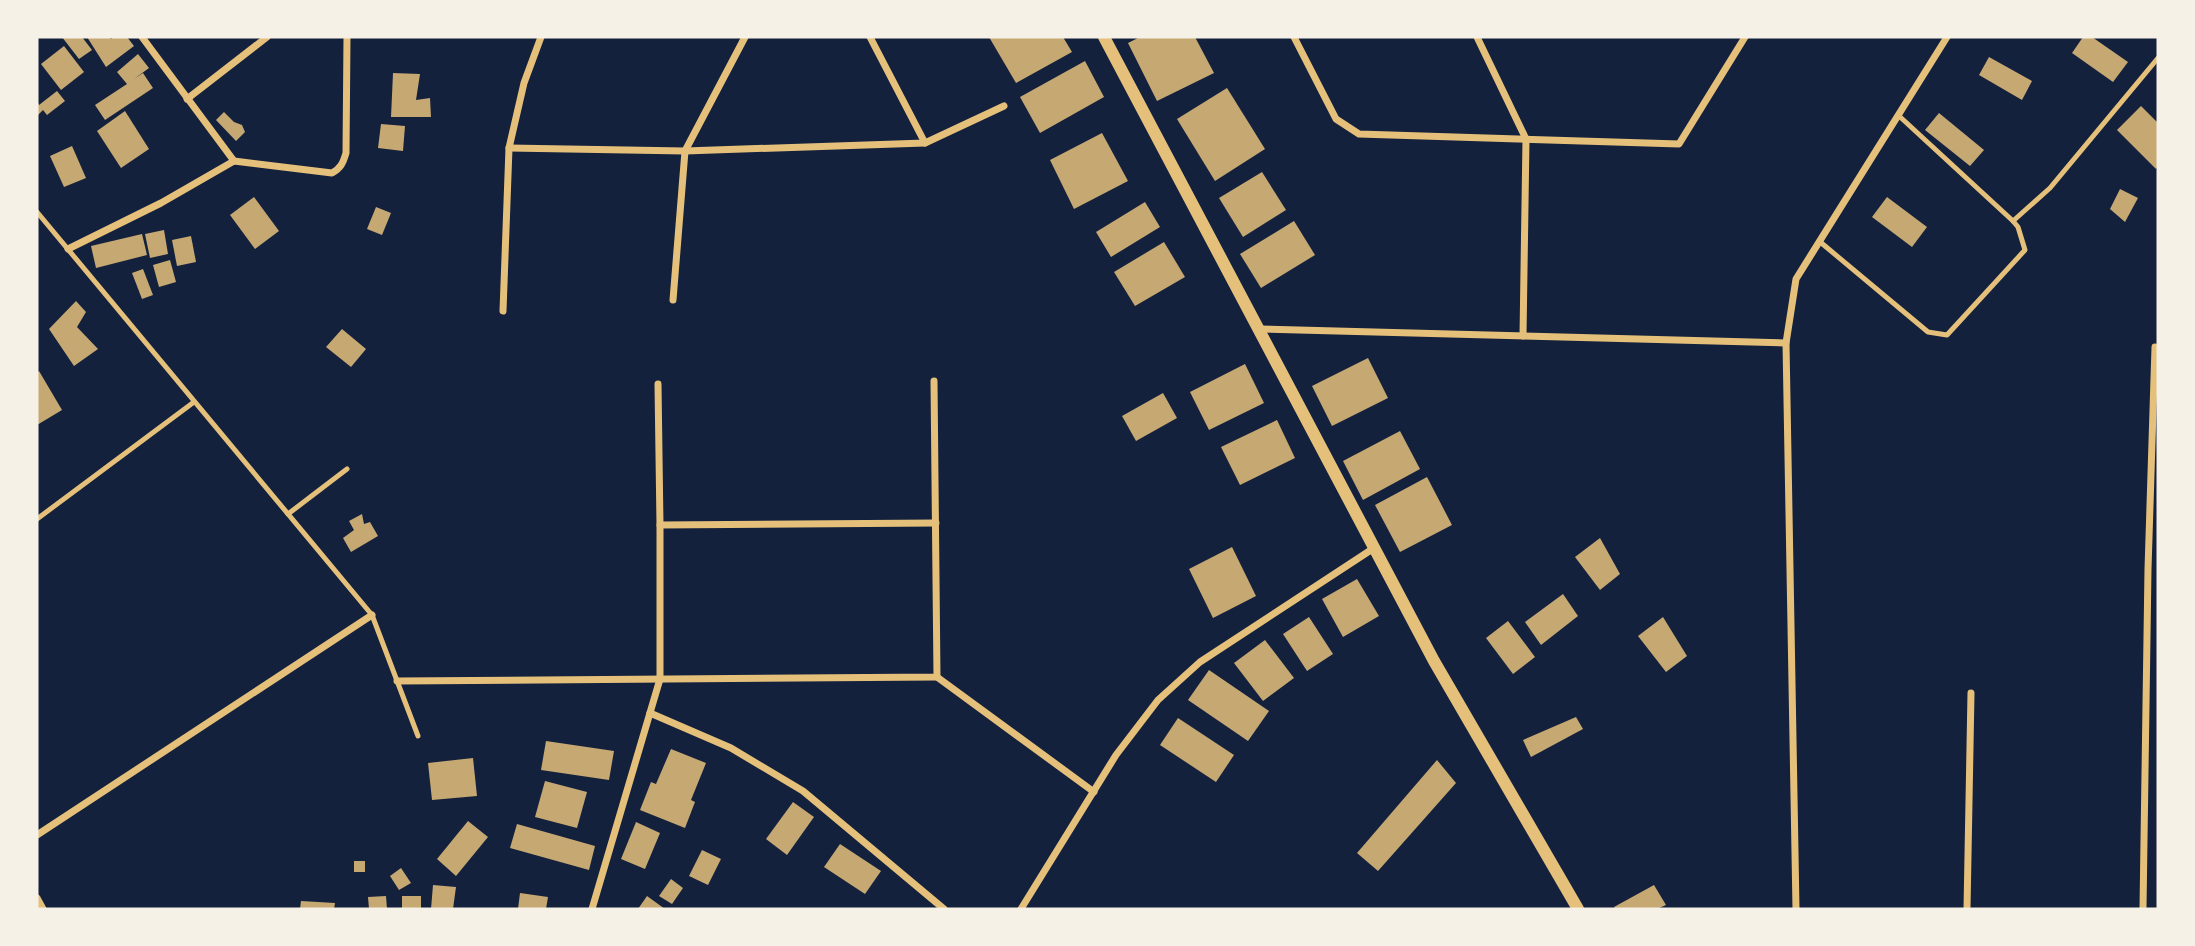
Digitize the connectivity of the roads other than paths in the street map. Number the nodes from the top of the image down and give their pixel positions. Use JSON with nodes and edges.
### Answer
{"nodes":[{"id":1,"x":142,"y":37,"type":"edge"},
{"id":2,"x":267,"y":37,"type":"edge"},
{"id":3,"x":347,"y":37,"type":"edge"},
{"id":4,"x":541,"y":37,"type":"edge"},
{"id":5,"x":745,"y":37,"type":"edge"},
{"id":6,"x":870,"y":37,"type":"edge"},
{"id":7,"x":1104,"y":37,"type":"edge"},
{"id":8,"x":1294,"y":37,"type":"edge"},
{"id":9,"x":1745,"y":37,"type":"edge"},
{"id":10,"x":1947,"y":37,"type":"edge"},
{"id":11,"x":1481,"y":38,"type":"edge"},
{"id":12,"x":2158,"y":58,"type":"edge"},
{"id":13,"x":187,"y":99,"type":"junction"},
{"id":14,"x":1004,"y":106,"type":"dead end"},
{"id":15,"x":1898,"y":115,"type":"junction"},
{"id":16,"x":1526,"y":139,"type":"junction"},
{"id":17,"x":925,"y":142,"type":"junction"},
{"id":18,"x":509,"y":148,"type":"junction"},
{"id":19,"x":685,"y":150,"type":"junction"},
{"id":20,"x":234,"y":161,"type":"junction"},
{"id":21,"x":37,"y":212,"type":"edge"},
{"id":22,"x":2013,"y":221,"type":"junction"},
{"id":23,"x":1819,"y":242,"type":"junction"},
{"id":24,"x":68,"y":249,"type":"junction"},
{"id":25,"x":673,"y":300,"type":"dead end"},
{"id":26,"x":503,"y":311,"type":"dead end"},
{"id":27,"x":1258,"y":329,"type":"junction"},
{"id":28,"x":1523,"y":336,"type":"junction"},
{"id":29,"x":1786,"y":343,"type":"junction"},
{"id":30,"x":2155,"y":347,"type":"dead end"},
{"id":31,"x":934,"y":381,"type":"dead end"},
{"id":32,"x":658,"y":384,"type":"dead end"},
{"id":33,"x":194,"y":402,"type":"junction"},
{"id":34,"x":347,"y":469,"type":"dead end"},
{"id":35,"x":288,"y":514,"type":"junction"},
{"id":36,"x":37,"y":519,"type":"edge"},
{"id":37,"x":936,"y":523,"type":"junction"},
{"id":38,"x":660,"y":526,"type":"junction"},
{"id":39,"x":1374,"y":548,"type":"junction"},
{"id":40,"x":2148,"y":569,"type":"junction"},
{"id":41,"x":2158,"y":569,"type":"edge"},
{"id":42,"x":372,"y":614,"type":"junction"},
{"id":43,"x":937,"y":677,"type":"junction"},
{"id":44,"x":660,"y":679,"type":"junction"},
{"id":45,"x":397,"y":681,"type":"junction"},
{"id":46,"x":1971,"y":693,"type":"dead end"},
{"id":47,"x":650,"y":713,"type":"junction"},
{"id":48,"x":418,"y":736,"type":"dead end"},
{"id":49,"x":1094,"y":792,"type":"junction"},
{"id":50,"x":37,"y":835,"type":"edge"},
{"id":51,"x":37,"y":898,"type":"edge"},
{"id":52,"x":43,"y":909,"type":"edge"},
{"id":53,"x":592,"y":909,"type":"edge"},
{"id":54,"x":944,"y":909,"type":"edge"},
{"id":55,"x":1021,"y":909,"type":"edge"},
{"id":56,"x":1578,"y":909,"type":"edge"},
{"id":57,"x":1796,"y":909,"type":"edge"},
{"id":58,"x":1967,"y":909,"type":"edge"},
{"id":59,"x":2143,"y":909,"type":"edge"}],
"edges":[{"from":1,"to":13,"type":"street"},
{"from":2,"to":13,"type":"street"},
{"from":3,"to":20,"type":"street"},
{"from":4,"to":18,"type":"street"},
{"from":5,"to":19,"type":"street"},
{"from":6,"to":17,"type":"street"},
{"from":7,"to":27,"type":"street"},
{"from":8,"to":16,"type":"street"},
{"from":9,"to":16,"type":"street"},
{"from":10,"to":15,"type":"street"},
{"from":11,"to":16,"type":"street"},
{"from":12,"to":22,"type":"lane"},
{"from":13,"to":20,"type":"street"},
{"from":14,"to":17,"type":"street"},
{"from":15,"to":22,"type":"lane"},
{"from":15,"to":23,"type":"street"},
{"from":16,"to":28,"type":"street"},
{"from":17,"to":19,"type":"street"},
{"from":18,"to":19,"type":"street"},
{"from":18,"to":26,"type":"street"},
{"from":19,"to":25,"type":"street"},
{"from":20,"to":24,"type":"street"},
{"from":21,"to":24,"type":"lane"},
{"from":22,"to":23,"type":"lane"},
{"from":23,"to":29,"type":"street"},
{"from":24,"to":33,"type":"lane"},
{"from":27,"to":28,"type":"street"},
{"from":27,"to":39,"type":"street"},
{"from":28,"to":29,"type":"street"},
{"from":29,"to":57,"type":"street"},
{"from":30,"to":40,"type":"street"},
{"from":31,"to":37,"type":"street"},
{"from":32,"to":38,"type":"street"},
{"from":33,"to":35,"type":"lane"},
{"from":33,"to":36,"type":"lane"},
{"from":34,"to":35,"type":"lane"},
{"from":35,"to":42,"type":"lane"},
{"from":37,"to":38,"type":"street"},
{"from":37,"to":43,"type":"street"},
{"from":38,"to":44,"type":"street"},
{"from":39,"to":49,"type":"street"},
{"from":39,"to":56,"type":"street"},
{"from":40,"to":41,"type":"street"},
{"from":40,"to":59,"type":"street"},
{"from":42,"to":45,"type":"lane"},
{"from":42,"to":50,"type":"street"},
{"from":43,"to":44,"type":"street"},
{"from":43,"to":49,"type":"street"},
{"from":44,"to":45,"type":"street"},
{"from":44,"to":47,"type":"street"},
{"from":45,"to":48,"type":"lane"},
{"from":46,"to":58,"type":"street"},
{"from":47,"to":53,"type":"street"},
{"from":47,"to":54,"type":"street"},
{"from":49,"to":55,"type":"street"},
{"from":51,"to":52,"type":"street"}]}
